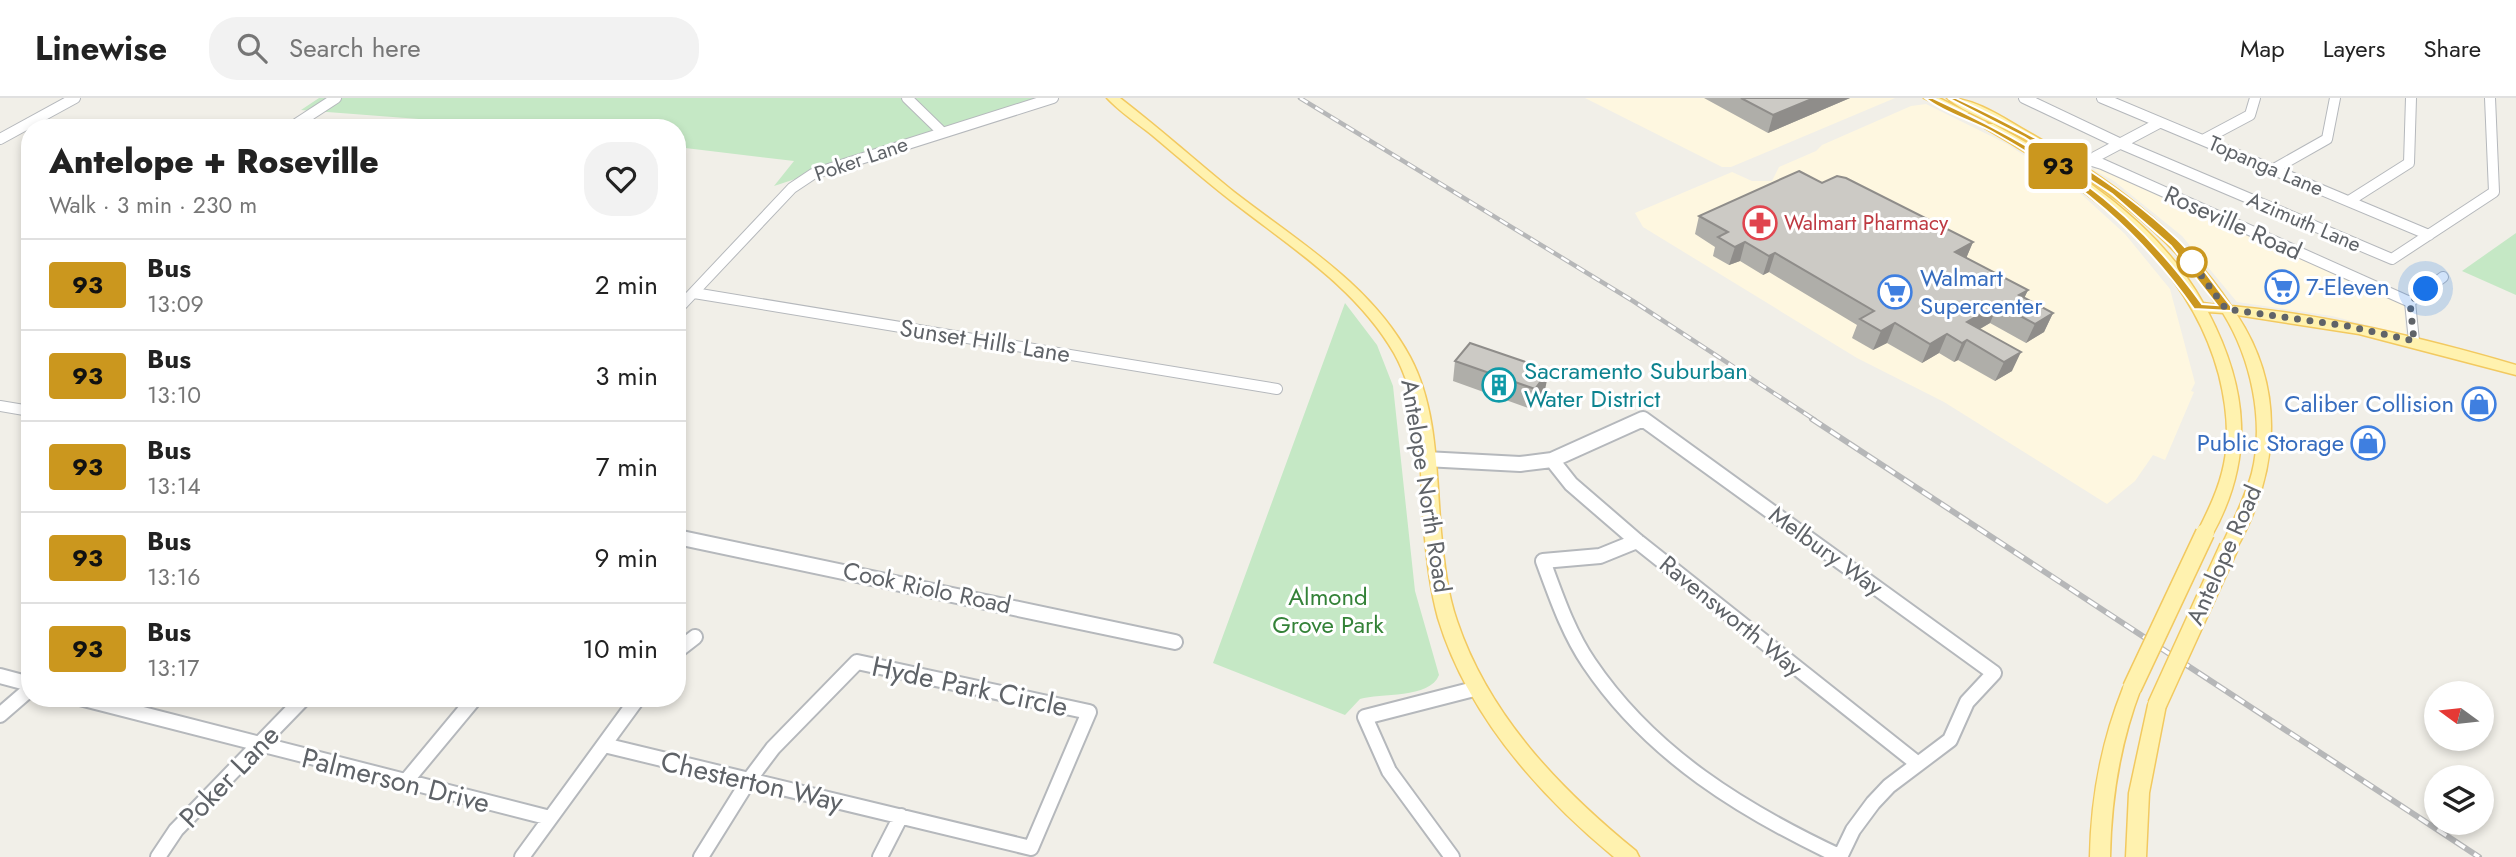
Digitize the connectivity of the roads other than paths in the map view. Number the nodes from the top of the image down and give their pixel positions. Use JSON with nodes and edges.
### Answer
{"nodes":[{"id":1,"x":75,"y":98,"type":"edge"},
{"id":2,"x":336,"y":98,"type":"edge"},
{"id":3,"x":907,"y":98,"type":"edge"},
{"id":4,"x":1053,"y":98,"type":"edge"},
{"id":5,"x":1112,"y":98,"type":"edge"},
{"id":6,"x":1930,"y":98,"type":"edge"},
{"id":7,"x":1939,"y":98,"type":"edge"},
{"id":8,"x":1953,"y":98,"type":"edge"},
{"id":9,"x":2024,"y":98,"type":"edge"},
{"id":10,"x":2102,"y":98,"type":"edge"},
{"id":11,"x":2255,"y":98,"type":"edge"},
{"id":12,"x":2335,"y":98,"type":"edge"},
{"id":13,"x":2411,"y":98,"type":"edge"},
{"id":14,"x":2490,"y":98,"type":"edge"},
{"id":15,"x":37,"y":119,"type":"edge"},
{"id":16,"x":304,"y":119,"type":"edge"},
{"id":17,"x":2159,"y":123,"type":"junction"},
{"id":18,"x":1999,"y":126,"type":"junction"},
{"id":19,"x":21,"y":128,"type":"edge"},
{"id":20,"x":942,"y":132,"type":"junction"},
{"id":21,"x":0,"y":139,"type":"edge"},
{"id":22,"x":2203,"y":139,"type":"junction"},
{"id":23,"x":2121,"y":144,"type":"junction"},
{"id":24,"x":2071,"y":161,"type":"junction"},
{"id":25,"x":2094,"y":161,"type":"junction"},
{"id":26,"x":2274,"y":169,"type":"junction"},
{"id":27,"x":2349,"y":201,"type":"junction"},
{"id":28,"x":2429,"y":235,"type":"junction"},
{"id":29,"x":2443,"y":276,"type":"dead end"},
{"id":30,"x":694,"y":293,"type":"junction"},
{"id":31,"x":686,"y":301,"type":"edge"},
{"id":32,"x":2410,"y":302,"type":"junction"},
{"id":33,"x":2198,"y":307,"type":"junction"},
{"id":34,"x":2226,"y":309,"type":"junction"},
{"id":35,"x":2414,"y":341,"type":"junction"},
{"id":36,"x":2516,"y":370,"type":"edge"},
{"id":37,"x":1277,"y":389,"type":"dead end"},
{"id":38,"x":0,"y":406,"type":"edge"},
{"id":39,"x":21,"y":410,"type":"edge"},
{"id":40,"x":1425,"y":459,"type":"junction"},
{"id":41,"x":1552,"y":460,"type":"junction"},
{"id":42,"x":686,"y":539,"type":"edge"},
{"id":43,"x":1637,"y":541,"type":"junction"},
{"id":44,"x":695,"y":637,"type":"dead end"},
{"id":45,"x":1175,"y":642,"type":"dead end"},
{"id":46,"x":686,"y":644,"type":"edge"},
{"id":47,"x":0,"y":676,"type":"edge"},
{"id":48,"x":21,"y":684,"type":"edge"},
{"id":49,"x":1478,"y":688,"type":"junction"},
{"id":50,"x":21,"y":695,"type":"edge"},
{"id":51,"x":113,"y":707,"type":"edge"},
{"id":52,"x":295,"y":707,"type":"edge"},
{"id":53,"x":468,"y":707,"type":"edge"},
{"id":54,"x":631,"y":707,"type":"edge"},
{"id":55,"x":0,"y":715,"type":"edge"},
{"id":56,"x":604,"y":745,"type":"junction"},
{"id":57,"x":258,"y":746,"type":"junction"},
{"id":58,"x":1918,"y":764,"type":"junction"},
{"id":59,"x":749,"y":780,"type":"junction"},
{"id":60,"x":406,"y":782,"type":"junction"},
{"id":61,"x":901,"y":816,"type":"junction"},
{"id":62,"x":550,"y":818,"type":"junction"},
{"id":63,"x":158,"y":857,"type":"edge"},
{"id":64,"x":522,"y":857,"type":"edge"},
{"id":65,"x":701,"y":857,"type":"edge"},
{"id":66,"x":880,"y":857,"type":"edge"},
{"id":67,"x":1452,"y":857,"type":"edge"},
{"id":68,"x":1629,"y":857,"type":"edge"},
{"id":69,"x":1841,"y":857,"type":"edge"},
{"id":70,"x":2100,"y":857,"type":"edge"},
{"id":71,"x":2136,"y":857,"type":"edge"}],
"edges":[{"from":1,"to":15,"type":"street"},
{"from":2,"to":16,"type":"street"},
{"from":3,"to":20,"type":"street"},
{"from":4,"to":20,"type":"street","name":"Poker Lane"},
{"from":5,"to":40,"type":"main road","name":"Antelope North Road"},
{"from":6,"to":18,"type":"main road","name":"Antelope Road"},
{"from":7,"to":18,"type":"main road"},
{"from":8,"to":18,"type":"main road","name":"Antelope Road"},
{"from":9,"to":23,"type":"street","name":"Azimuth Lane"},
{"from":10,"to":17,"type":"street","name":"Topanga Lane"},
{"from":11,"to":22,"type":"street"},
{"from":12,"to":26,"type":"street"},
{"from":13,"to":27,"type":"street"},
{"from":14,"to":28,"type":"street"},
{"from":17,"to":22,"type":"street","name":"Topanga Lane"},
{"from":17,"to":23,"type":"street"},
{"from":18,"to":24,"type":"main road","name":"Antelope Road"},
{"from":18,"to":33,"type":"main road","name":"Antelope Road"},
{"from":19,"to":21,"type":"street"},
{"from":20,"to":30,"type":"street","name":"Poker Lane"},
{"from":22,"to":26,"type":"street","name":"Topanga Lane"},
{"from":23,"to":25,"type":"street"},
{"from":23,"to":28,"type":"street","name":"Azimuth Lane"},
{"from":24,"to":25,"type":"street"},
{"from":24,"to":34,"type":"main road","name":"Antelope Road"},
{"from":25,"to":32,"type":"street","name":"Roseville Road"},
{"from":26,"to":27,"type":"street","name":"Topanga Lane"},
{"from":27,"to":28,"type":"street","name":"Topanga Lane"},
{"from":29,"to":32,"type":"street"},
{"from":30,"to":31,"type":"street","name":"Poker Lane"},
{"from":30,"to":37,"type":"street","name":"Sunset Hills Lane"},
{"from":32,"to":35,"type":"street"},
{"from":33,"to":34,"type":"main road"},
{"from":33,"to":70,"type":"main road","name":"Antelope Road","bridge":true},
{"from":34,"to":35,"type":"main road"},
{"from":34,"to":71,"type":"main road","name":"Antelope Road","bridge":true},
{"from":35,"to":36,"type":"main road"},
{"from":38,"to":39,"type":"street"},
{"from":40,"to":41,"type":"street","name":"Melbury Way"},
{"from":40,"to":49,"type":"main road","name":"Antelope North Road"},
{"from":41,"to":43,"type":"street","name":"Ravensworth Way"},
{"from":41,"to":58,"type":"street","name":"Melbury Way"},
{"from":42,"to":45,"type":"street","name":"Cook Riolo Road"},
{"from":43,"to":58,"type":"street","name":"Ravensworth Way"},
{"from":43,"to":69,"type":"street"},
{"from":44,"to":46,"type":"street"},
{"from":47,"to":48,"type":"street"},
{"from":49,"to":67,"type":"street"},
{"from":49,"to":68,"type":"main road","name":"Antelope North Road"},
{"from":50,"to":55,"type":"street"},
{"from":51,"to":57,"type":"street","name":"Palmerson Drive"},
{"from":52,"to":57,"type":"street","name":"Poker Lane"},
{"from":53,"to":60,"type":"street"},
{"from":54,"to":56,"type":"street"},
{"from":56,"to":59,"type":"street","name":"Chesterton Way"},
{"from":56,"to":62,"type":"street"},
{"from":57,"to":60,"type":"street","name":"Palmerson Drive"},
{"from":57,"to":63,"type":"street","name":"Poker Lane"},
{"from":58,"to":69,"type":"street","name":"Melbury Way"},
{"from":59,"to":61,"type":"street","name":"Chesterton Way"},
{"from":59,"to":61,"type":"street","name":"Hyde Park Circle"},
{"from":59,"to":65,"type":"street"},
{"from":60,"to":62,"type":"street","name":"Palmerson Drive"},
{"from":61,"to":66,"type":"street"},
{"from":62,"to":64,"type":"street"}]}
